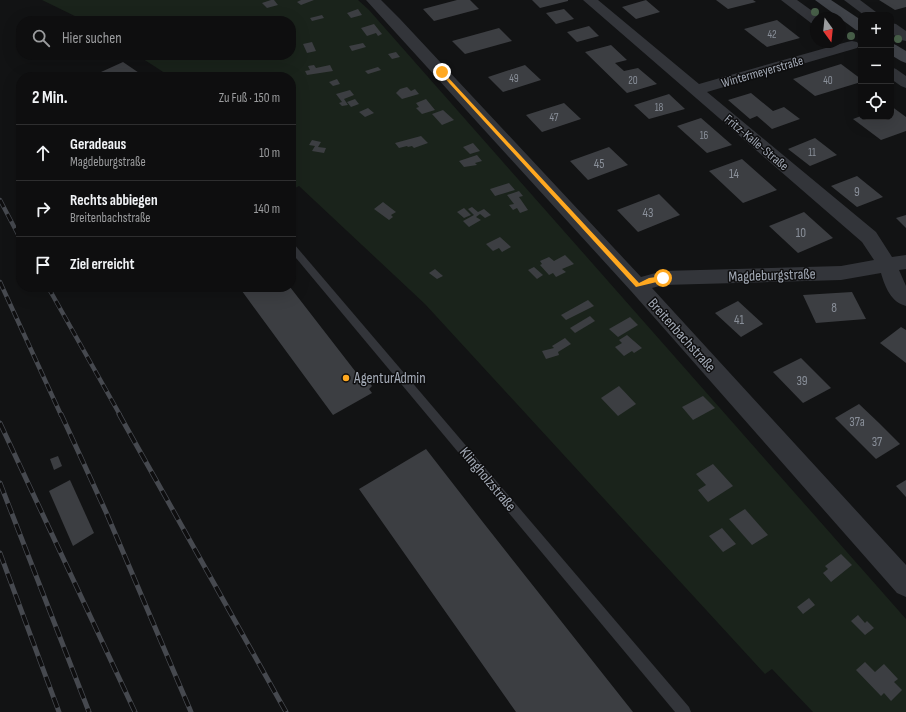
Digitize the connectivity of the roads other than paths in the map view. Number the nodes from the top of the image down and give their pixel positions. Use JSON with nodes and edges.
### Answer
{"nodes":[{"id":1,"x":373,"y":0,"type":"edge"},
{"id":2,"x":590,"y":0,"type":"edge"},
{"id":3,"x":788,"y":0,"type":"edge"},
{"id":4,"x":822,"y":0,"type":"edge"},
{"id":5,"x":851,"y":0,"type":"edge"},
{"id":6,"x":869,"y":12,"type":"edge"},
{"id":7,"x":810,"y":16,"type":"edge"},
{"id":8,"x":858,"y":25,"type":"edge"},
{"id":9,"x":851,"y":44,"type":"edge"},
{"id":10,"x":894,"y":50,"type":"edge"},
{"id":11,"x":906,"y":58,"type":"edge"},
{"id":12,"x":894,"y":74,"type":"edge"},
{"id":13,"x":906,"y":83,"type":"edge"},
{"id":14,"x":696,"y":90,"type":"junction"},
{"id":15,"x":296,"y":252,"type":"edge"},
{"id":16,"x":897,"y":264,"type":"edge"},
{"id":17,"x":638,"y":286,"type":"junction"},
{"id":18,"x":906,"y":299,"type":"edge"},
{"id":19,"x":906,"y":584,"type":"edge"},
{"id":20,"x":684,"y":712,"type":"edge"}],
"edges":[{"from":1,"to":17,"type":"street","name":"Breitenbachstraße"},
{"from":2,"to":14,"type":"street","name":"Fritz-Kalle-Straße"},
{"from":3,"to":7,"type":"street"},
{"from":4,"to":8,"type":"main road"},
{"from":5,"to":6,"type":"street"},
{"from":9,"to":14,"type":"street","name":"Wintermeyerstraße"},
{"from":10,"to":11,"type":"main road"},
{"from":12,"to":13,"type":"street"},
{"from":14,"to":16,"type":"street","name":"Fritz-Kalle-Straße"},
{"from":15,"to":20,"type":"lane","name":"Klingholzstraße"},
{"from":16,"to":17,"type":"street","name":"Magdeburgstraße"},
{"from":16,"to":18,"type":"street","name":"Fritz-Kalle-Straße"},
{"from":17,"to":19,"type":"street","name":"Breitenbachstraße"}]}
